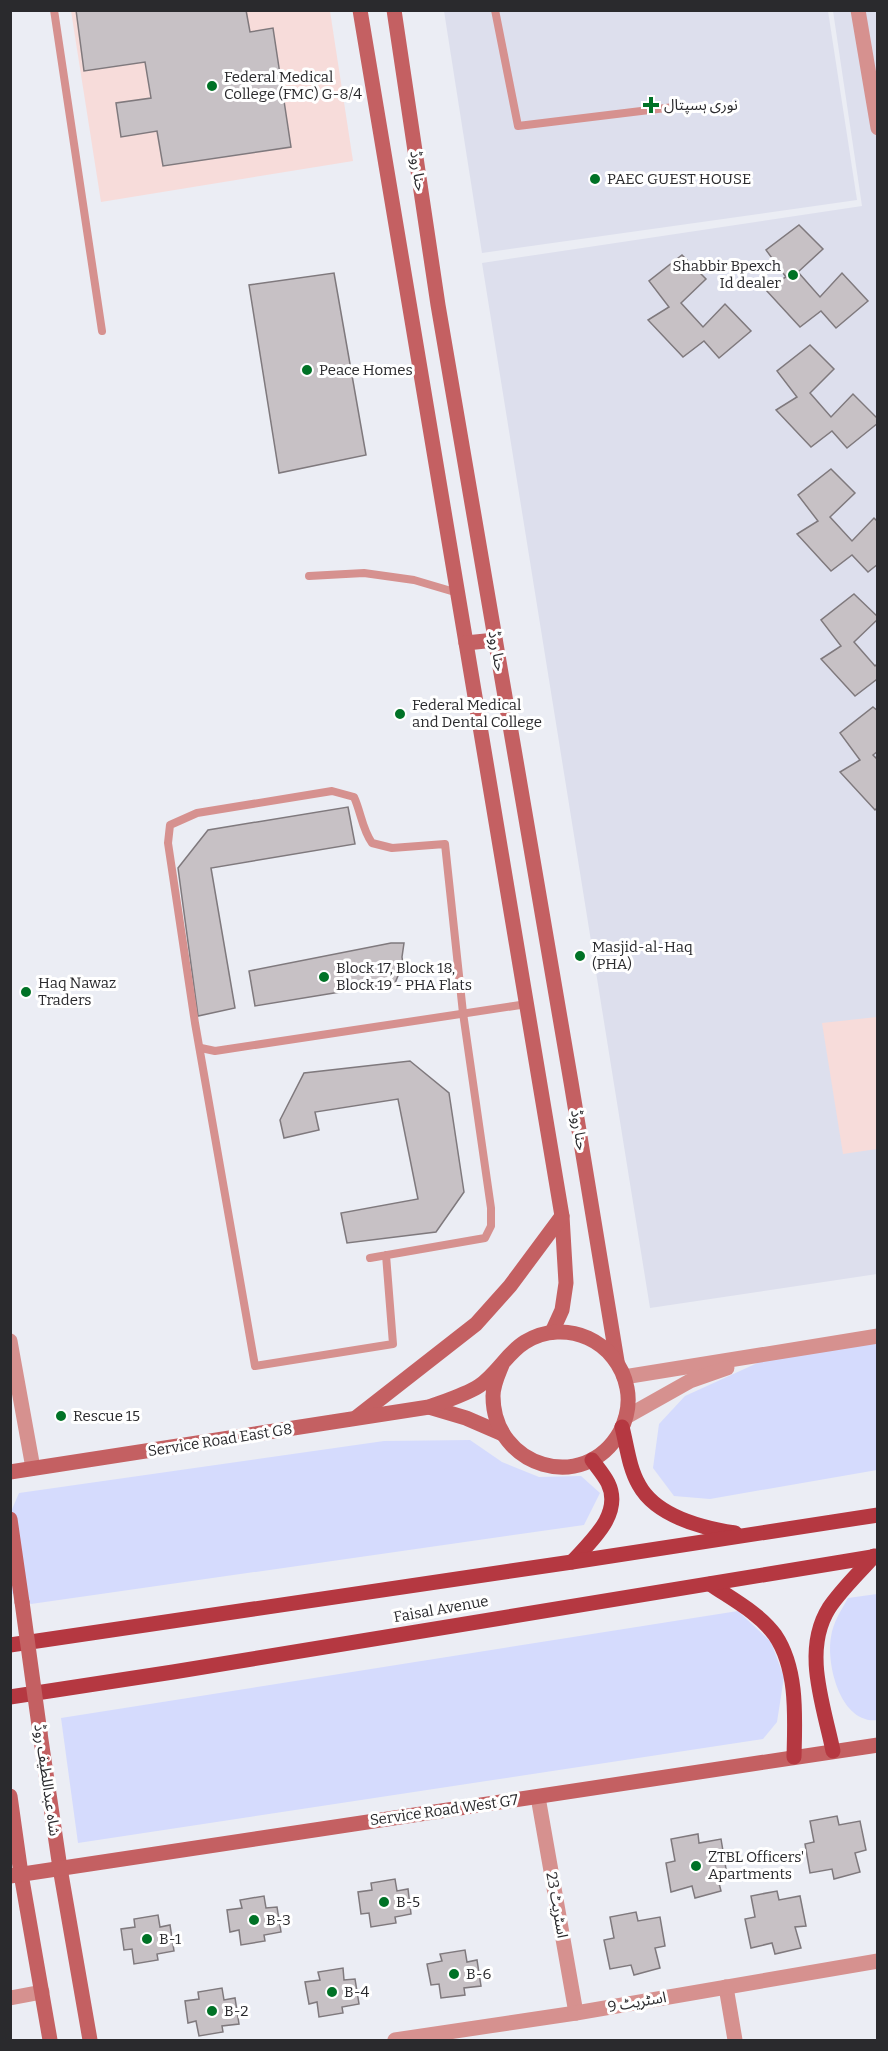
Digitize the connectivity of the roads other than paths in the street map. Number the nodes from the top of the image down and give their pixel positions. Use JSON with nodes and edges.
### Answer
{"nodes":[{"id":1,"x":54,"y":10,"type":"edge"},
{"id":2,"x":360,"y":10,"type":"edge"},
{"id":3,"x":394,"y":10,"type":"edge"},
{"id":4,"x":495,"y":10,"type":"edge"},
{"id":5,"x":858,"y":10,"type":"edge"},
{"id":6,"x":674,"y":107,"type":"dead end"},
{"id":7,"x":878,"y":128,"type":"edge"},
{"id":8,"x":102,"y":331,"type":"dead end"},
{"id":9,"x":309,"y":576,"type":"dead end"},
{"id":10,"x":458,"y":593,"type":"junction"},
{"id":11,"x":495,"y":640,"type":"junction"},
{"id":12,"x":466,"y":643,"type":"junction"},
{"id":13,"x":526,"y":1004,"type":"junction"},
{"id":14,"x":463,"y":1013,"type":"junction"},
{"id":15,"x":201,"y":1048,"type":"junction"},
{"id":16,"x":562,"y":1216,"type":"junction"},
{"id":17,"x":386,"y":1256,"type":"junction"},
{"id":18,"x":370,"y":1258,"type":"dead end"},
{"id":19,"x":552,"y":1332,"type":"junction"},
{"id":20,"x":878,"y":1336,"type":"edge"},
{"id":21,"x":10,"y":1341,"type":"edge"},
{"id":22,"x":761,"y":1355,"type":"junction"},
{"id":23,"x":617,"y":1361,"type":"junction"},
{"id":24,"x":502,"y":1365,"type":"junction"},
{"id":25,"x":624,"y":1377,"type":"junction"},
{"id":26,"x":429,"y":1407,"type":"junction"},
{"id":27,"x":355,"y":1419,"type":"junction"},
{"id":28,"x":624,"y":1422,"type":"junction"},
{"id":29,"x":503,"y":1434,"type":"junction"},
{"id":30,"x":592,"y":1460,"type":"junction"},
{"id":31,"x":33,"y":1468,"type":"junction"},
{"id":32,"x":10,"y":1472,"type":"edge"},
{"id":33,"x":878,"y":1515,"type":"edge"},
{"id":34,"x":10,"y":1519,"type":"edge"},
{"id":35,"x":751,"y":1535,"type":"junction"},
{"id":36,"x":876,"y":1556,"type":"edge"},
{"id":37,"x":572,"y":1562,"type":"junction"},
{"id":38,"x":710,"y":1584,"type":"junction"},
{"id":39,"x":10,"y":1645,"type":"edge"},
{"id":40,"x":10,"y":1697,"type":"edge"},
{"id":41,"x":878,"y":1745,"type":"edge"},
{"id":42,"x":833,"y":1751,"type":"junction"},
{"id":43,"x":795,"y":1757,"type":"junction"},
{"id":44,"x":10,"y":1796,"type":"edge"},
{"id":45,"x":538,"y":1797,"type":"junction"},
{"id":46,"x":60,"y":1868,"type":"junction"},
{"id":47,"x":16,"y":1875,"type":"edge"},
{"id":48,"x":878,"y":1961,"type":"edge"},
{"id":49,"x":726,"y":1987,"type":"junction"},
{"id":50,"x":42,"y":1992,"type":"junction"},
{"id":51,"x":10,"y":1998,"type":"edge"},
{"id":52,"x":576,"y":2013,"type":"junction"},
{"id":53,"x":50,"y":2040,"type":"edge"},
{"id":54,"x":90,"y":2040,"type":"edge"},
{"id":55,"x":395,"y":2040,"type":"edge"},
{"id":56,"x":735,"y":2040,"type":"edge"}],
"edges":[{"from":1,"to":8,"type":"lane"},
{"from":2,"to":10,"type":"street","name":"حنا روڈ"},
{"from":3,"to":11,"type":"street","name":"حنا روڈ"},
{"from":4,"to":6,"type":"lane"},
{"from":5,"to":7,"type":"street"},
{"from":9,"to":10,"type":"lane"},
{"from":10,"to":12,"type":"street","name":"حنا روڈ"},
{"from":11,"to":12,"type":"street"},
{"from":11,"to":23,"type":"street","name":"حنا روڈ"},
{"from":12,"to":13,"type":"street","name":"حنا روڈ"},
{"from":13,"to":14,"type":"lane"},
{"from":13,"to":16,"type":"street","name":"حنا روڈ"},
{"from":14,"to":15,"type":"lane"},
{"from":14,"to":15,"type":"lane"},
{"from":14,"to":17,"type":"lane"},
{"from":15,"to":17,"type":"lane"},
{"from":16,"to":19,"type":"street","name":"حنا روڈ"},
{"from":16,"to":27,"type":"street"},
{"from":17,"to":18,"type":"lane"},
{"from":19,"to":23,"type":"street"},
{"from":19,"to":24,"type":"street"},
{"from":20,"to":22,"type":"street"},
{"from":21,"to":31,"type":"street"},
{"from":22,"to":25,"type":"street"},
{"from":22,"to":28,"type":"street"},
{"from":23,"to":25,"type":"street"},
{"from":24,"to":26,"type":"street"},
{"from":24,"to":29,"type":"street"},
{"from":25,"to":28,"type":"street"},
{"from":26,"to":27,"type":"street","name":"Service Road East G8"},
{"from":26,"to":29,"type":"street"},
{"from":27,"to":31,"type":"street","name":"Service Road East G8"},
{"from":28,"to":30,"type":"street"},
{"from":28,"to":35,"type":"main road"},
{"from":29,"to":30,"type":"street"},
{"from":30,"to":37,"type":"main road"},
{"from":31,"to":32,"type":"street","name":"Service Road East G8"},
{"from":33,"to":35,"type":"main road","name":"Faisal Avenue"},
{"from":34,"to":46,"type":"street","name":"شاہ عبداللطیف روڈ","bridge":true},
{"from":35,"to":37,"type":"main road","name":"Faisal Avenue"},
{"from":36,"to":38,"type":"main road","name":"Faisal Avenue"},
{"from":36,"to":42,"type":"main road"},
{"from":37,"to":39,"type":"main road","name":"Faisal Avenue"},
{"from":38,"to":40,"type":"main road","name":"Faisal Avenue"},
{"from":38,"to":43,"type":"main road"},
{"from":41,"to":42,"type":"street","name":"Service Road West G7"},
{"from":42,"to":43,"type":"street","name":"Service Road West G7"},
{"from":43,"to":45,"type":"street","name":"Service Road West G7"},
{"from":44,"to":47,"type":"street"},
{"from":45,"to":46,"type":"street","name":"Service Road West G7"},
{"from":45,"to":52,"type":"street","name":"اسٹریٹ 23"},
{"from":46,"to":47,"type":"street","name":"Service Road West G7"},
{"from":46,"to":54,"type":"street","name":"شاہ عبداللطیف روڈ"},
{"from":47,"to":50,"type":"street"},
{"from":48,"to":49,"type":"street","name":"اسٹریٹ 9"},
{"from":49,"to":52,"type":"street","name":"اسٹریٹ 9"},
{"from":49,"to":56,"type":"street"},
{"from":50,"to":51,"type":"street"},
{"from":50,"to":53,"type":"street"},
{"from":52,"to":55,"type":"street","name":"اسٹریٹ 9"}]}
